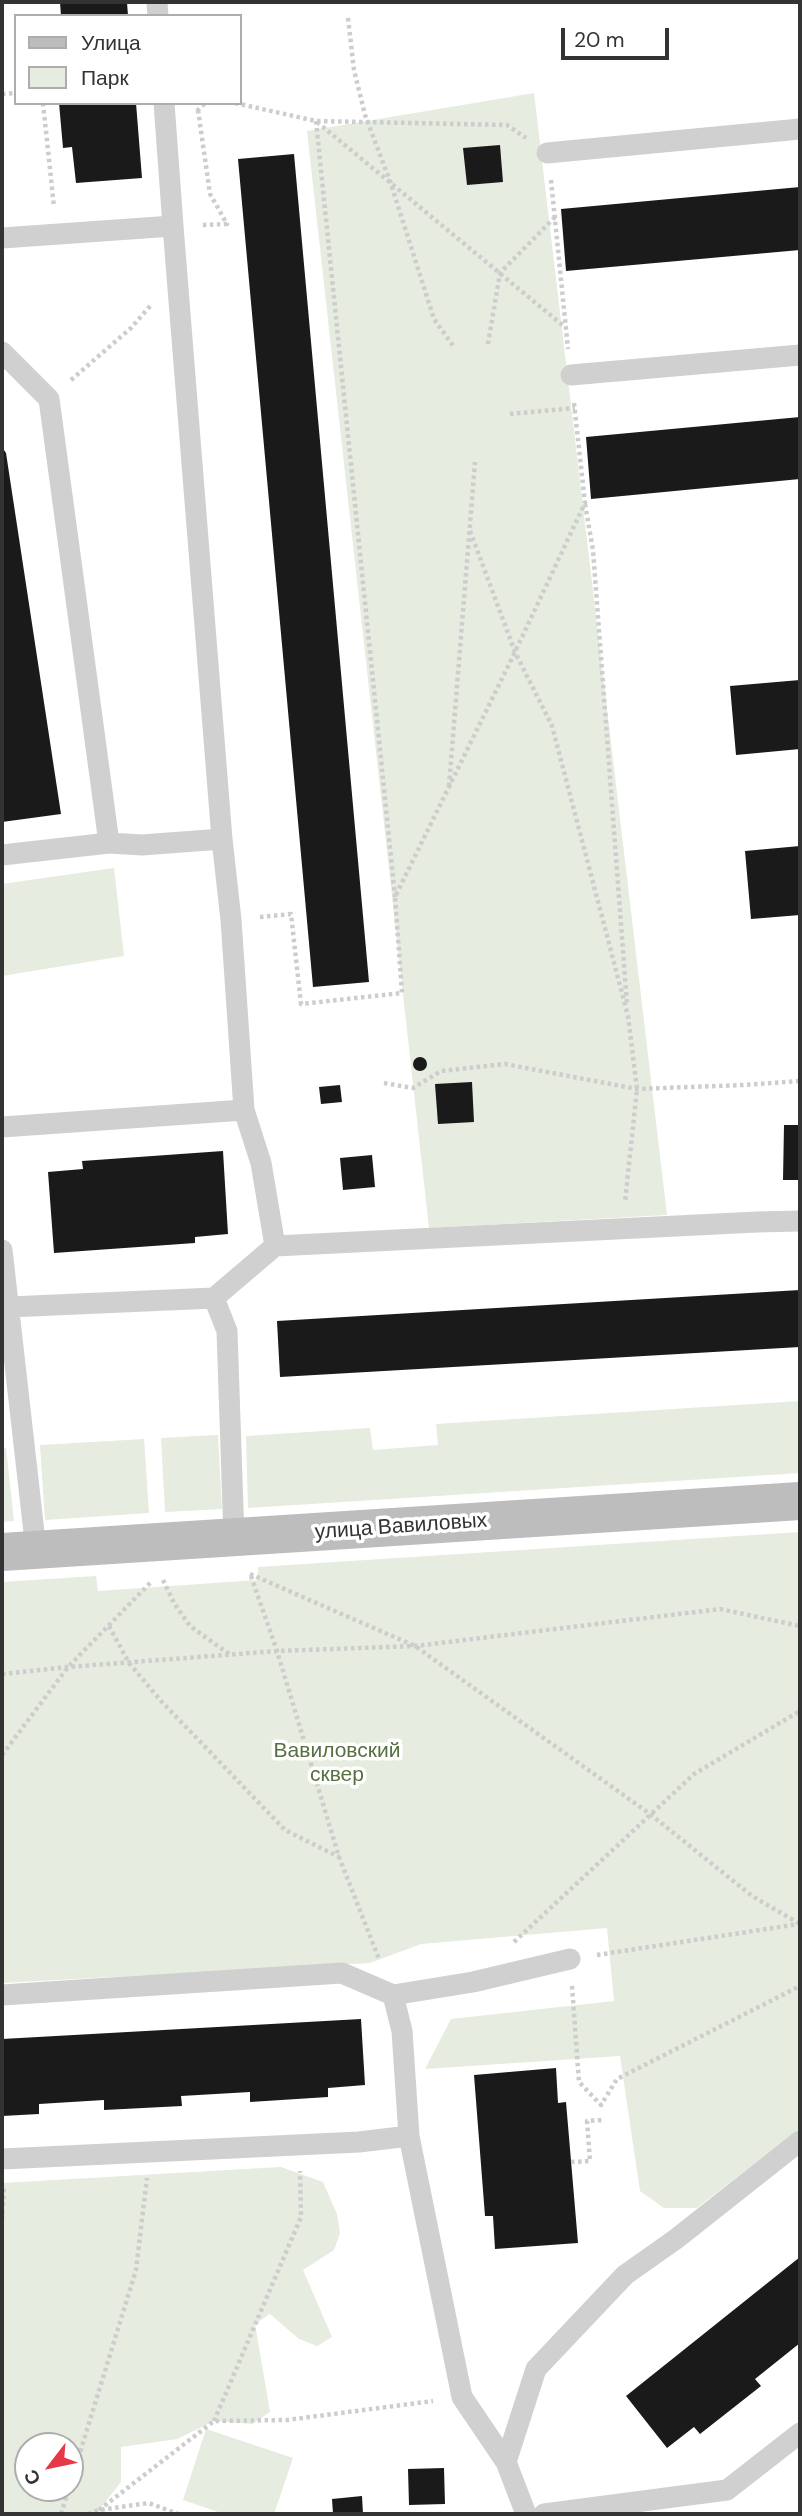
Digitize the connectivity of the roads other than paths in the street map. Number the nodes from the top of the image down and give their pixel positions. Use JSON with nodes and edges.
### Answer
{"nodes":[{"id":1,"x":164,"y":105,"type":"edge"},
{"id":2,"x":800,"y":129,"type":"edge"},
{"id":3,"x":547,"y":153,"type":"road end"},
{"id":4,"x":173,"y":226,"type":"junction"},
{"id":5,"x":2,"y":238,"type":"edge"},
{"id":6,"x":2,"y":352,"type":"edge"},
{"id":7,"x":800,"y":355,"type":"edge"},
{"id":8,"x":571,"y":375,"type":"road end"},
{"id":9,"x":222,"y":839,"type":"junction"},
{"id":10,"x":109,"y":843,"type":"junction"},
{"id":11,"x":2,"y":855,"type":"edge"},
{"id":12,"x":244,"y":1110,"type":"junction"},
{"id":13,"x":2,"y":1127,"type":"edge"},
{"id":14,"x":800,"y":1221,"type":"edge"},
{"id":15,"x":275,"y":1246,"type":"junction"},
{"id":16,"x":2,"y":1250,"type":"edge"},
{"id":17,"x":214,"y":1297,"type":"junction"},
{"id":18,"x":9,"y":1307,"type":"junction"},
{"id":19,"x":800,"y":1502,"type":"edge"},
{"id":20,"x":234,"y":1538,"type":"junction"},
{"id":21,"x":19,"y":1551,"type":"edge"},
{"id":22,"x":570,"y":1959,"type":"road end"},
{"id":23,"x":2,"y":1995,"type":"edge"},
{"id":24,"x":393,"y":1996,"type":"junction"},
{"id":25,"x":410,"y":2136,"type":"junction"},
{"id":26,"x":800,"y":2141,"type":"edge"},
{"id":27,"x":3,"y":2169,"type":"edge"},
{"id":28,"x":800,"y":2433,"type":"edge"},
{"id":29,"x":506,"y":2462,"type":"junction"},
{"id":30,"x":526,"y":2514,"type":"edge"},
{"id":31,"x":544,"y":2514,"type":"edge"}],
"edges":[{"from":1,"to":4,"type":"lane"},
{"from":2,"to":3,"type":"lane"},
{"from":4,"to":5,"type":"lane"},
{"from":4,"to":9,"type":"lane"},
{"from":6,"to":10,"type":"lane"},
{"from":7,"to":8,"type":"lane"},
{"from":9,"to":10,"type":"lane"},
{"from":9,"to":12,"type":"lane"},
{"from":10,"to":11,"type":"lane"},
{"from":12,"to":13,"type":"lane"},
{"from":12,"to":15,"type":"lane"},
{"from":14,"to":15,"type":"lane"},
{"from":15,"to":17,"type":"lane"},
{"from":16,"to":18,"type":"lane"},
{"from":17,"to":18,"type":"lane"},
{"from":17,"to":20,"type":"lane"},
{"from":18,"to":21,"type":"lane"},
{"from":19,"to":20,"type":"street","name":"улица Вавиловых"},
{"from":20,"to":21,"type":"street","name":"улица Вавиловых"},
{"from":22,"to":24,"type":"lane"},
{"from":23,"to":24,"type":"lane"},
{"from":24,"to":25,"type":"lane"},
{"from":25,"to":27,"type":"lane"},
{"from":25,"to":29,"type":"lane"},
{"from":26,"to":29,"type":"lane"},
{"from":28,"to":31,"type":"lane"},
{"from":29,"to":30,"type":"lane"}]}
